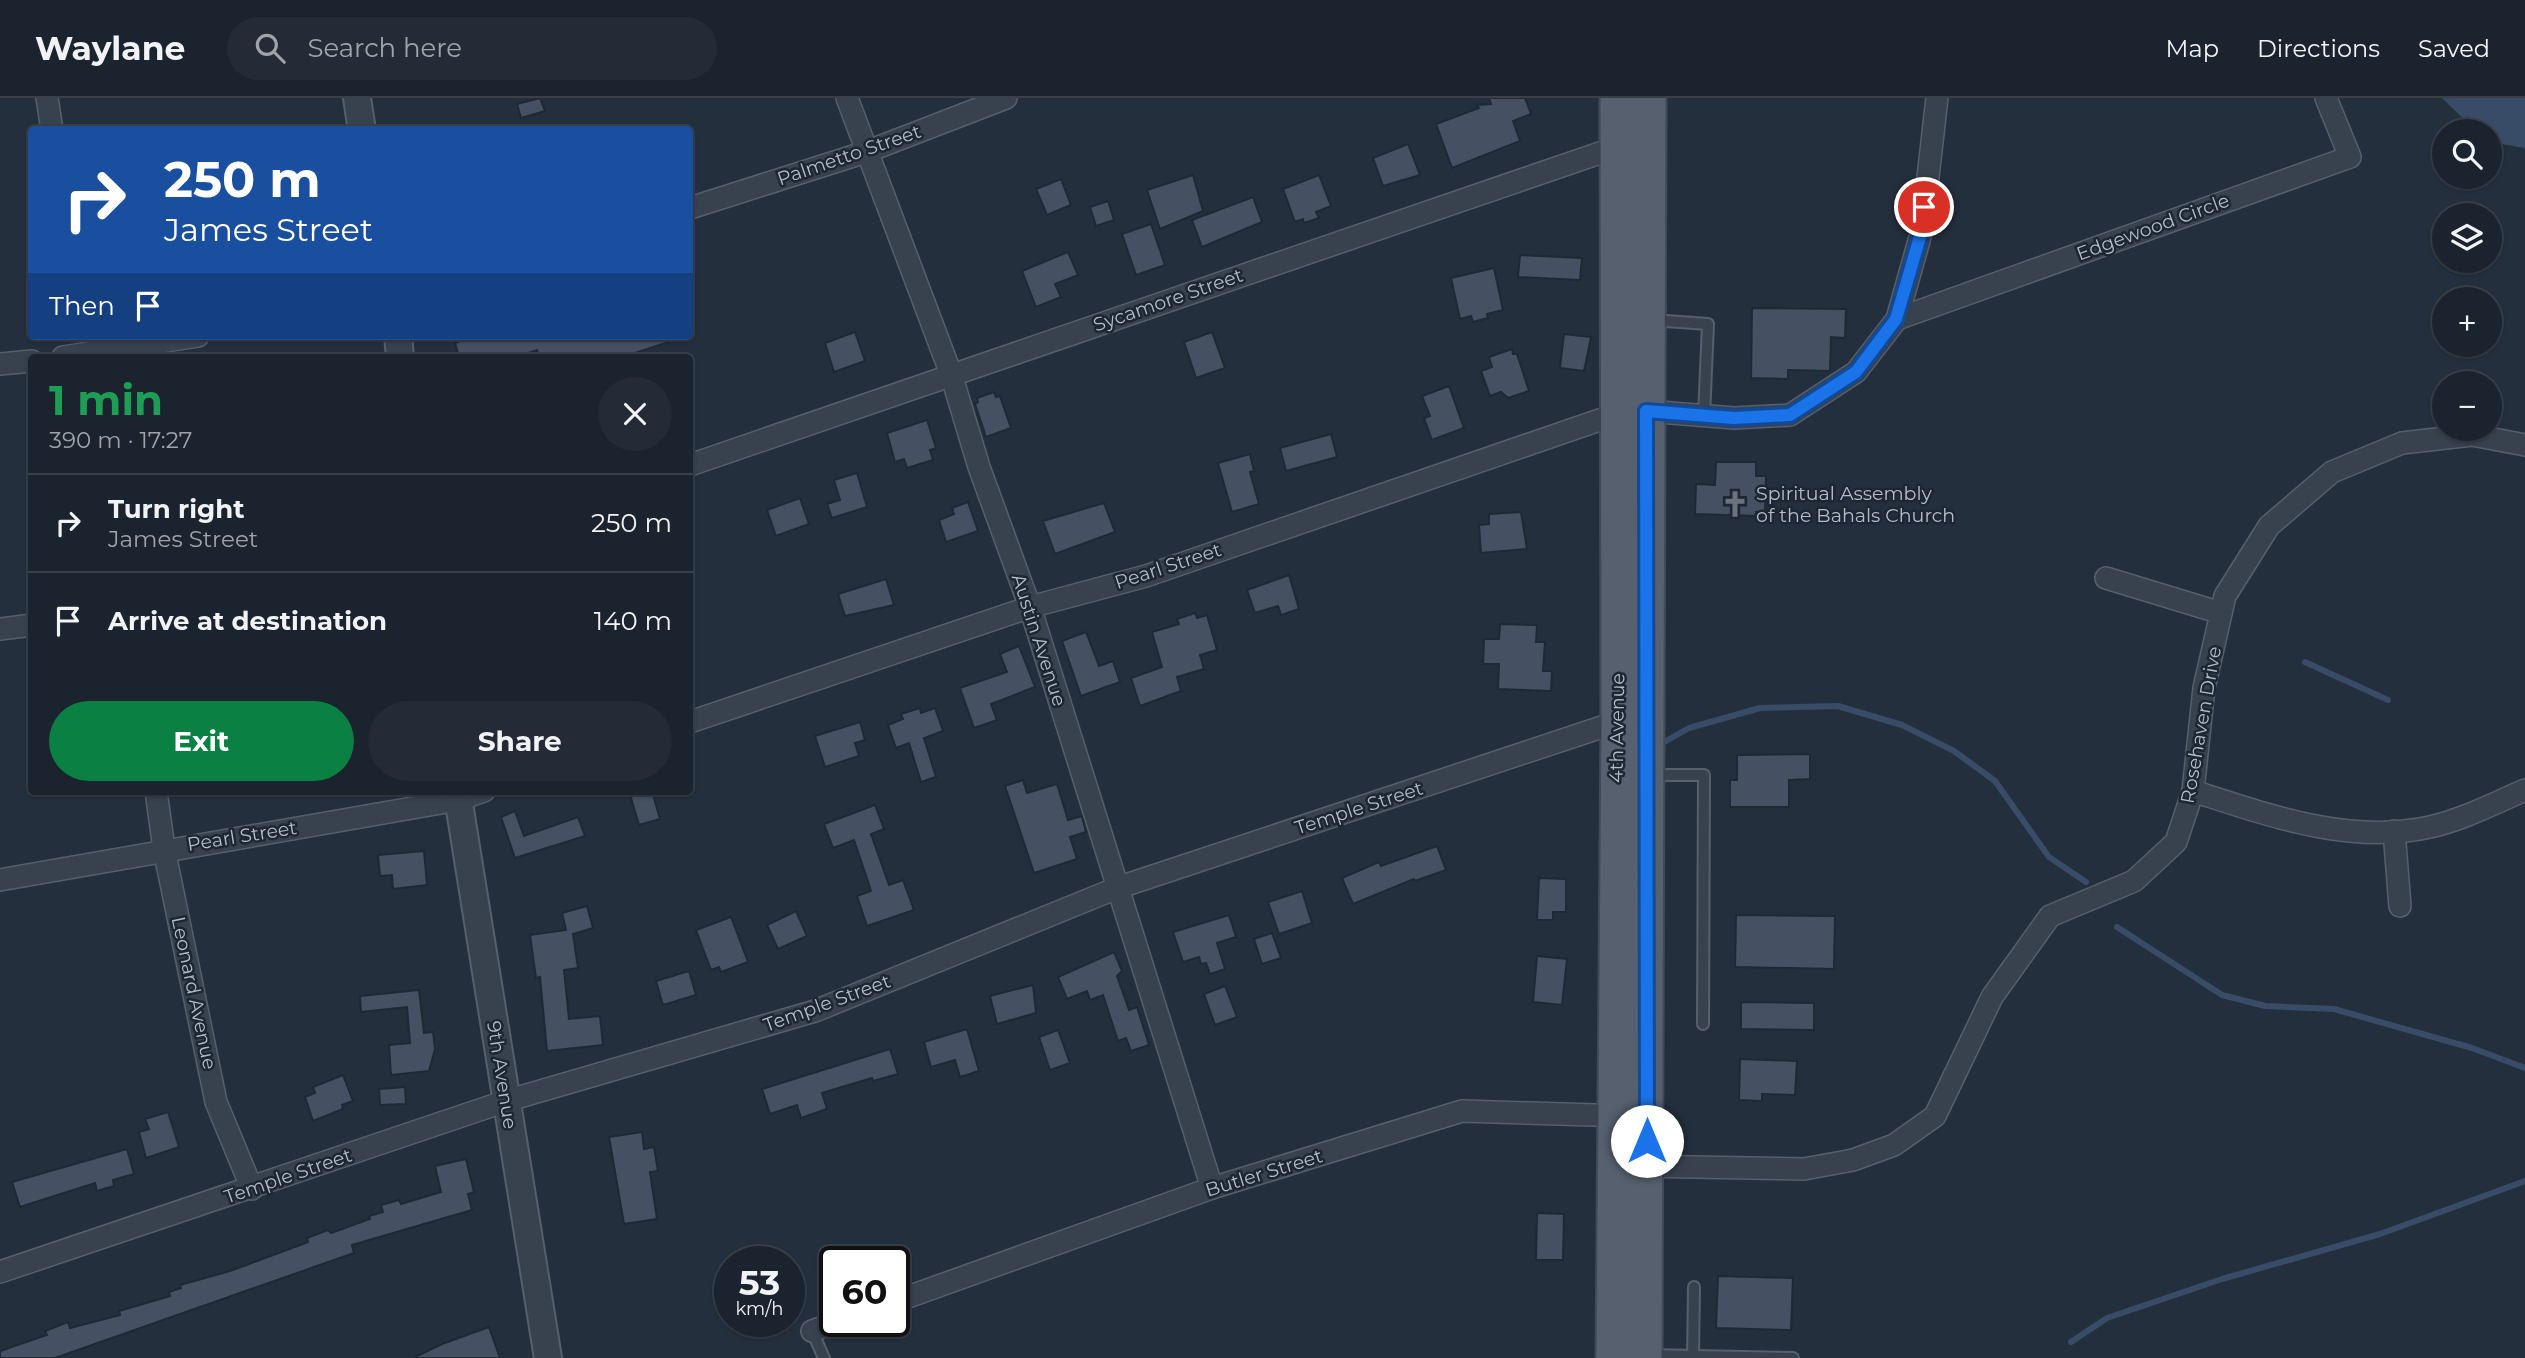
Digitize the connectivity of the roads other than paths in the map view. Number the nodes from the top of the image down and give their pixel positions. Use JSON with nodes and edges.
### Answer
{"nodes":[{"id":1,"x":47,"y":98,"type":"edge"},
{"id":2,"x":357,"y":98,"type":"edge"},
{"id":3,"x":847,"y":98,"type":"edge"},
{"id":4,"x":1006,"y":98,"type":"edge"},
{"id":5,"x":1617,"y":98,"type":"edge"},
{"id":6,"x":1649,"y":98,"type":"edge"},
{"id":7,"x":1937,"y":98,"type":"edge"},
{"id":8,"x":2326,"y":98,"type":"edge"},
{"id":9,"x":51,"y":126,"type":"edge"},
{"id":10,"x":361,"y":126,"type":"edge"},
{"id":11,"x":1648,"y":137,"type":"junction"},
{"id":12,"x":1615,"y":148,"type":"junction"},
{"id":13,"x":866,"y":152,"type":"junction"},
{"id":14,"x":693,"y":207,"type":"edge"},
{"id":15,"x":1896,"y":319,"type":"junction"},
{"id":16,"x":1647,"y":320,"type":"junction"},
{"id":17,"x":165,"y":340,"type":"edge"},
{"id":18,"x":91,"y":349,"type":"edge"},
{"id":19,"x":74,"y":354,"type":"edge"},
{"id":20,"x":28,"y":360,"type":"edge"},
{"id":21,"x":0,"y":364,"type":"edge"},
{"id":22,"x":951,"y":374,"type":"junction"},
{"id":23,"x":1632,"y":412,"type":"junction"},
{"id":24,"x":1704,"y":416,"type":"junction"},
{"id":25,"x":2525,"y":444,"type":"edge"},
{"id":26,"x":693,"y":464,"type":"edge"},
{"id":27,"x":2106,"y":578,"type":"dead end"},
{"id":28,"x":1030,"y":607,"type":"junction"},
{"id":29,"x":2221,"y":613,"type":"junction"},
{"id":30,"x":28,"y":626,"type":"edge"},
{"id":31,"x":0,"y":629,"type":"edge"},
{"id":32,"x":1633,"y":717,"type":"junction"},
{"id":33,"x":693,"y":721,"type":"edge"},
{"id":34,"x":1647,"y":775,"type":"junction"},
{"id":35,"x":2525,"y":790,"type":"edge"},
{"id":36,"x":2193,"y":791,"type":"junction"},
{"id":37,"x":156,"y":795,"type":"edge"},
{"id":38,"x":458,"y":795,"type":"edge"},
{"id":39,"x":2394,"y":831,"type":"junction"},
{"id":40,"x":163,"y":849,"type":"junction"},
{"id":41,"x":0,"y":880,"type":"edge"},
{"id":42,"x":1117,"y":888,"type":"junction"},
{"id":43,"x":2400,"y":906,"type":"dead end"},
{"id":44,"x":1703,"y":1024,"type":"dead end"},
{"id":45,"x":506,"y":1101,"type":"junction"},
{"id":46,"x":1614,"y":1116,"type":"junction"},
{"id":47,"x":1646,"y":1116,"type":"junction"},
{"id":48,"x":1614,"y":1166,"type":"junction"},
{"id":49,"x":1647,"y":1166,"type":"junction"},
{"id":50,"x":1212,"y":1188,"type":"junction"},
{"id":51,"x":252,"y":1189,"type":"junction"},
{"id":52,"x":0,"y":1272,"type":"edge"},
{"id":53,"x":1694,"y":1287,"type":"dead end"},
{"id":54,"x":910,"y":1296,"type":"edge"},
{"id":55,"x":819,"y":1328,"type":"edge"},
{"id":56,"x":812,"y":1331,"type":"joint"},
{"id":57,"x":1634,"y":1357,"type":"edge"},
{"id":58,"x":1693,"y":1357,"type":"edge"},
{"id":59,"x":548,"y":1358,"type":"edge"},
{"id":60,"x":824,"y":1358,"type":"edge"},
{"id":61,"x":1793,"y":1358,"type":"edge"}],
"edges":[{"from":1,"to":9,"type":"street"},
{"from":2,"to":10,"type":"street"},
{"from":3,"to":13,"type":"street","name":"Austin Avenue"},
{"from":4,"to":13,"type":"street","name":"Palmetto Street"},
{"from":5,"to":12,"type":"main road","name":"4th Avenue"},
{"from":6,"to":11,"type":"main road","name":"4th Avenue"},
{"from":7,"to":15,"type":"street"},
{"from":8,"to":15,"type":"street","name":"Edgewood Circle"},
{"from":11,"to":12,"type":"street","name":"Sycamore Street"},
{"from":11,"to":16,"type":"main road","name":"4th Avenue"},
{"from":12,"to":22,"type":"street","name":"Sycamore Street"},
{"from":12,"to":23,"type":"main road","name":"4th Avenue"},
{"from":13,"to":14,"type":"street","name":"Palmetto Street"},
{"from":13,"to":22,"type":"street","name":"Austin Avenue"},
{"from":15,"to":24,"type":"street"},
{"from":16,"to":23,"type":"main road","name":"4th Avenue"},
{"from":16,"to":24,"type":"lane"},
{"from":17,"to":18,"type":"street"},
{"from":18,"to":19,"type":"street"},
{"from":20,"to":21,"type":"street"},
{"from":22,"to":26,"type":"street","name":"Sycamore Street"},
{"from":22,"to":28,"type":"street","name":"Austin Avenue"},
{"from":23,"to":24,"type":"street"},
{"from":23,"to":28,"type":"street","name":"Pearl Street"},
{"from":23,"to":32,"type":"main road","name":"4th Avenue"},
{"from":25,"to":29,"type":"street","name":"Rosehaven Drive"},
{"from":27,"to":29,"type":"street"},
{"from":28,"to":33,"type":"street","name":"Pearl Street"},
{"from":28,"to":42,"type":"street","name":"Austin Avenue"},
{"from":29,"to":36,"type":"street","name":"Rosehaven Drive"},
{"from":30,"to":31,"type":"street"},
{"from":32,"to":34,"type":"main road","name":"4th Avenue"},
{"from":32,"to":42,"type":"street","name":"Temple Street"},
{"from":32,"to":46,"type":"main road","name":"4th Avenue"},
{"from":34,"to":44,"type":"lane"},
{"from":34,"to":47,"type":"main road","name":"4th Avenue"},
{"from":35,"to":39,"type":"street"},
{"from":36,"to":39,"type":"street"},
{"from":36,"to":49,"type":"street","name":"Rosehaven Drive"},
{"from":37,"to":40,"type":"street","name":"Leonard Avenue"},
{"from":38,"to":40,"type":"street","name":"Pearl Street"},
{"from":38,"to":45,"type":"street","name":"9th Avenue"},
{"from":39,"to":43,"type":"street"},
{"from":40,"to":41,"type":"street","name":"Pearl Street"},
{"from":40,"to":51,"type":"street","name":"Leonard Avenue"},
{"from":42,"to":45,"type":"street","name":"Temple Street"},
{"from":42,"to":50,"type":"street","name":"Austin Avenue"},
{"from":45,"to":51,"type":"street","name":"Temple Street"},
{"from":45,"to":59,"type":"street","name":"9th Avenue"},
{"from":46,"to":47,"type":"street","name":"Butler Street"},
{"from":46,"to":48,"type":"main road","name":"4th Avenue"},
{"from":46,"to":50,"type":"street","name":"Butler Street"},
{"from":47,"to":49,"type":"main road","name":"4th Avenue"},
{"from":48,"to":49,"type":"street","name":"Rosehaven Drive"},
{"from":48,"to":57,"type":"main road","name":"4th Avenue"},
{"from":49,"to":57,"type":"main road","name":"4th Avenue"},
{"from":50,"to":54,"type":"street","name":"Butler Street"},
{"from":51,"to":52,"type":"street","name":"Temple Street"},
{"from":53,"to":58,"type":"lane"},
{"from":55,"to":56,"type":"street"},
{"from":56,"to":60,"type":"lane"},
{"from":57,"to":58,"type":"lane"},
{"from":58,"to":61,"type":"lane"}]}
